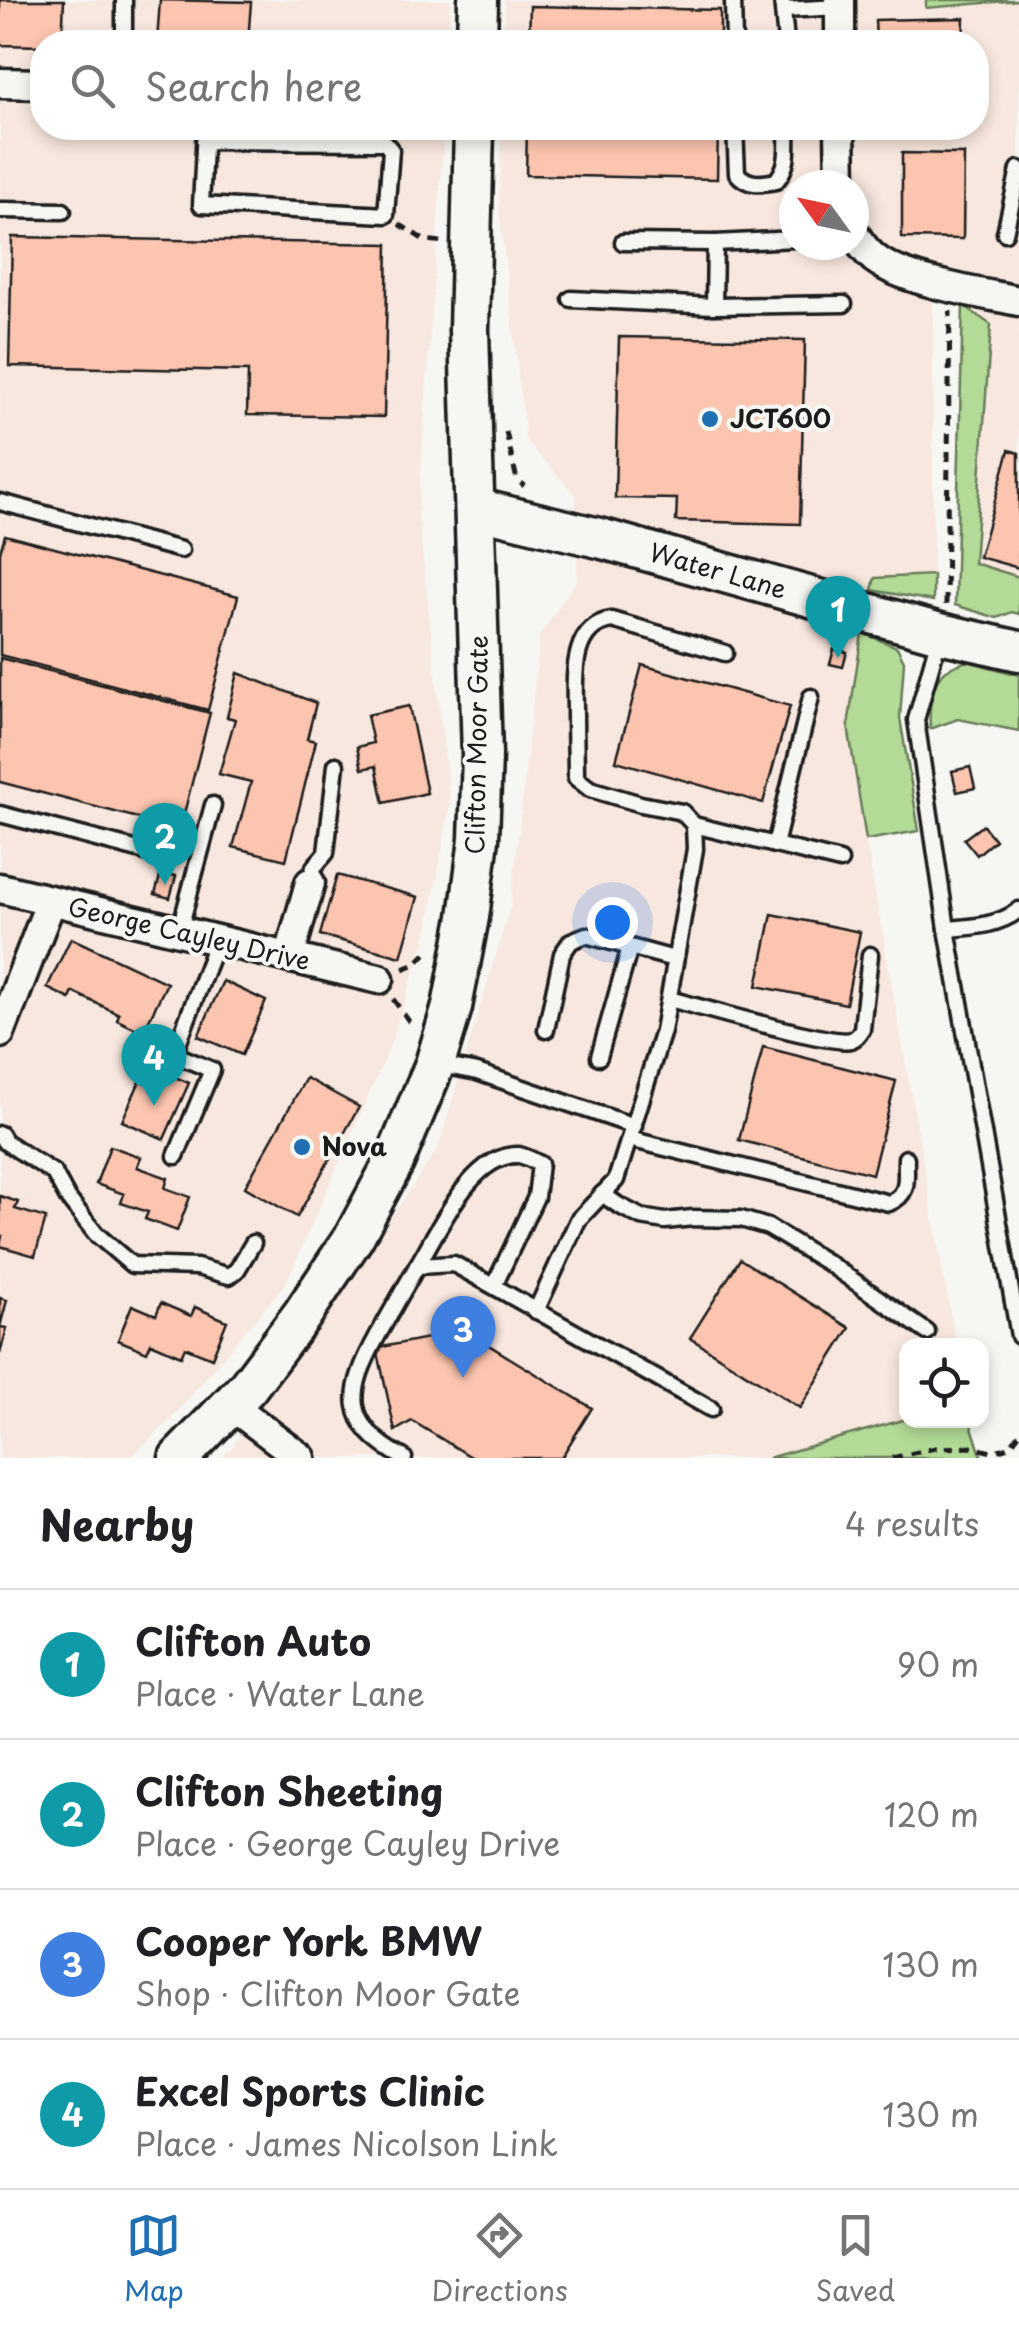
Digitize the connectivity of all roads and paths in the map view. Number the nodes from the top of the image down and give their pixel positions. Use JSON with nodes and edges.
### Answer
{"nodes":[{"id":1,"x":124,"y":0,"type":"edge"},
{"id":2,"x":478,"y":0,"type":"edge"},
{"id":3,"x":733,"y":0,"type":"edge"},
{"id":4,"x":840,"y":3,"type":"edge"},
{"id":5,"x":783,"y":5,"type":"edge"},
{"id":6,"x":124,"y":30,"type":"edge"},
{"id":7,"x":477,"y":30,"type":"edge"},
{"id":8,"x":734,"y":30,"type":"edge"},
{"id":9,"x":785,"y":30,"type":"edge"},
{"id":10,"x":840,"y":30,"type":"edge"},
{"id":11,"x":0,"y":83,"type":"edge"},
{"id":12,"x":30,"y":84,"type":"edge"},
{"id":13,"x":204,"y":140,"type":"edge"},
{"id":14,"x":339,"y":140,"type":"edge"},
{"id":15,"x":474,"y":140,"type":"edge"},
{"id":16,"x":736,"y":140,"type":"edge"},
{"id":17,"x":787,"y":140,"type":"edge"},
{"id":18,"x":840,"y":140,"type":"edge"},
{"id":19,"x":841,"y":170,"type":"edge"},
{"id":20,"x":1019,"y":170,"type":"edge"},
{"id":21,"x":0,"y":210,"type":"edge"},
{"id":22,"x":64,"y":211,"type":"dead end"},
{"id":23,"x":1005,"y":234,"type":"dead end"},
{"id":24,"x":779,"y":240,"type":"edge"},
{"id":25,"x":624,"y":242,"type":"dead end"},
{"id":26,"x":716,"y":242,"type":"junction"},
{"id":27,"x":869,"y":254,"type":"edge"},
{"id":28,"x":950,"y":286,"type":"junction"},
{"id":29,"x":571,"y":300,"type":"dead end"},
{"id":30,"x":1019,"y":302,"type":"edge"},
{"id":31,"x":844,"y":304,"type":"dead end"},
{"id":32,"x":714,"y":306,"type":"junction"},
{"id":33,"x":505,"y":426,"type":"dead end"},
{"id":34,"x":527,"y":489,"type":"dead end"},
{"id":35,"x":0,"y":502,"type":"edge"},
{"id":36,"x":475,"y":508,"type":"junction"},
{"id":37,"x":181,"y":550,"type":"dead end"},
{"id":38,"x":940,"y":632,"type":"junction"},
{"id":39,"x":1019,"y":651,"type":"edge"},
{"id":40,"x":726,"y":654,"type":"dead end"},
{"id":41,"x":811,"y":697,"type":"dead end"},
{"id":42,"x":336,"y":765,"type":"dead end"},
{"id":43,"x":213,"y":805,"type":"dead end"},
{"id":44,"x":0,"y":814,"type":"edge"},
{"id":45,"x":694,"y":825,"type":"junction"},
{"id":46,"x":775,"y":845,"type":"junction"},
{"id":47,"x":146,"y":852,"type":"dead end"},
{"id":48,"x":840,"y":861,"type":"dead end"},
{"id":49,"x":310,"y":883,"type":"joint"},
{"id":50,"x":0,"y":888,"type":"edge"},
{"id":51,"x":52,"y":901,"type":"junction"},
{"id":52,"x":1019,"y":910,"type":"edge"},
{"id":53,"x":947,"y":929,"type":"junction"},
{"id":54,"x":179,"y":932,"type":"junction"},
{"id":55,"x":441,"y":939,"type":"dead end"},
{"id":56,"x":217,"y":940,"type":"junction"},
{"id":57,"x":630,"y":947,"type":"junction"},
{"id":58,"x":870,"y":955,"type":"dead end"},
{"id":59,"x":289,"y":958,"type":"junction"},
{"id":60,"x":674,"y":959,"type":"junction"},
{"id":61,"x":379,"y":979,"type":"junction"},
{"id":62,"x":668,"y":999,"type":"junction"},
{"id":63,"x":546,"y":1030,"type":"dead end"},
{"id":64,"x":0,"y":1034,"type":"edge"},
{"id":65,"x":426,"y":1049,"type":"junction"},
{"id":66,"x":599,"y":1057,"type":"dead end"},
{"id":67,"x":632,"y":1133,"type":"junction"},
{"id":68,"x":0,"y":1134,"type":"edge"},
{"id":69,"x":176,"y":1156,"type":"dead end"},
{"id":70,"x":906,"y":1158,"type":"dead end"},
{"id":71,"x":602,"y":1194,"type":"junction"},
{"id":72,"x":253,"y":1243,"type":"dead end"},
{"id":73,"x":418,"y":1266,"type":"junction"},
{"id":74,"x":494,"y":1286,"type":"junction"},
{"id":75,"x":536,"y":1311,"type":"junction"},
{"id":76,"x":927,"y":1332,"type":"dead end"},
{"id":77,"x":1019,"y":1336,"type":"edge"},
{"id":78,"x":231,"y":1406,"type":"junction"},
{"id":79,"x":711,"y":1409,"type":"dead end"},
{"id":80,"x":1019,"y":1434,"type":"edge"},
{"id":81,"x":179,"y":1458,"type":"edge"},
{"id":82,"x":301,"y":1458,"type":"edge"},
{"id":83,"x":404,"y":1458,"type":"edge"},
{"id":84,"x":892,"y":1458,"type":"edge"}],
"edges":[{"from":1,"to":6,"type":"lane"},
{"from":2,"to":7,"type":"street"},
{"from":3,"to":8,"type":"lane"},
{"from":4,"to":5,"type":"lane"},
{"from":4,"to":10,"type":"street"},
{"from":5,"to":9,"type":"lane"},
{"from":11,"to":12,"type":"street"},
{"from":13,"to":14,"type":"lane"},
{"from":15,"to":36,"type":"street","name":"Clifton Moor Gate"},
{"from":16,"to":17,"type":"lane"},
{"from":18,"to":19,"type":"street"},
{"from":20,"to":23,"type":"lane"},
{"from":21,"to":22,"type":"lane"},
{"from":24,"to":26,"type":"lane"},
{"from":25,"to":26,"type":"lane"},
{"from":26,"to":32,"type":"lane"},
{"from":27,"to":28,"type":"street"},
{"from":28,"to":30,"type":"street"},
{"from":28,"to":38,"type":"path"},
{"from":29,"to":32,"type":"lane"},
{"from":31,"to":32,"type":"lane"},
{"from":33,"to":34,"type":"path"},
{"from":35,"to":37,"type":"lane"},
{"from":36,"to":38,"type":"street","name":"Water Lane"},
{"from":36,"to":65,"type":"street","name":"Clifton Moor Gate"},
{"from":38,"to":39,"type":"street","name":"Water Lane"},
{"from":38,"to":53,"type":"lane"},
{"from":40,"to":45,"type":"lane"},
{"from":41,"to":46,"type":"lane"},
{"from":42,"to":49,"type":"lane"},
{"from":43,"to":54,"type":"lane"},
{"from":44,"to":47,"type":"lane"},
{"from":45,"to":46,"type":"lane"},
{"from":45,"to":60,"type":"lane"},
{"from":46,"to":48,"type":"lane"},
{"from":49,"to":59,"type":"street"},
{"from":50,"to":51,"type":"street","name":"George Cayley Drive"},
{"from":51,"to":54,"type":"street","name":"George Cayley Drive"},
{"from":51,"to":64,"type":"street"},
{"from":52,"to":53,"type":"lane"},
{"from":53,"to":77,"type":"lane"},
{"from":54,"to":56,"type":"street","name":"George Cayley Drive"},
{"from":55,"to":61,"type":"path"},
{"from":56,"to":59,"type":"street","name":"George Cayley Drive"},
{"from":56,"to":69,"type":"lane"},
{"from":57,"to":60,"type":"lane"},
{"from":57,"to":63,"type":"lane"},
{"from":57,"to":66,"type":"lane"},
{"from":58,"to":62,"type":"lane"},
{"from":59,"to":61,"type":"street","name":"George Cayley Drive"},
{"from":60,"to":62,"type":"lane"},
{"from":61,"to":65,"type":"path"},
{"from":62,"to":67,"type":"lane"},
{"from":65,"to":67,"type":"lane"},
{"from":65,"to":78,"type":"street","name":"Clifton Moor Gate"},
{"from":67,"to":70,"type":"lane"},
{"from":67,"to":71,"type":"lane"},
{"from":68,"to":72,"type":"lane"},
{"from":71,"to":75,"type":"lane"},
{"from":71,"to":76,"type":"lane"},
{"from":73,"to":74,"type":"lane"},
{"from":73,"to":74,"type":"lane"},
{"from":73,"to":83,"type":"lane"},
{"from":74,"to":75,"type":"lane"},
{"from":75,"to":79,"type":"lane"},
{"from":78,"to":81,"type":"street","name":"Clifton Moor Gate"},
{"from":78,"to":82,"type":"street"},
{"from":80,"to":84,"type":"path"}]}
